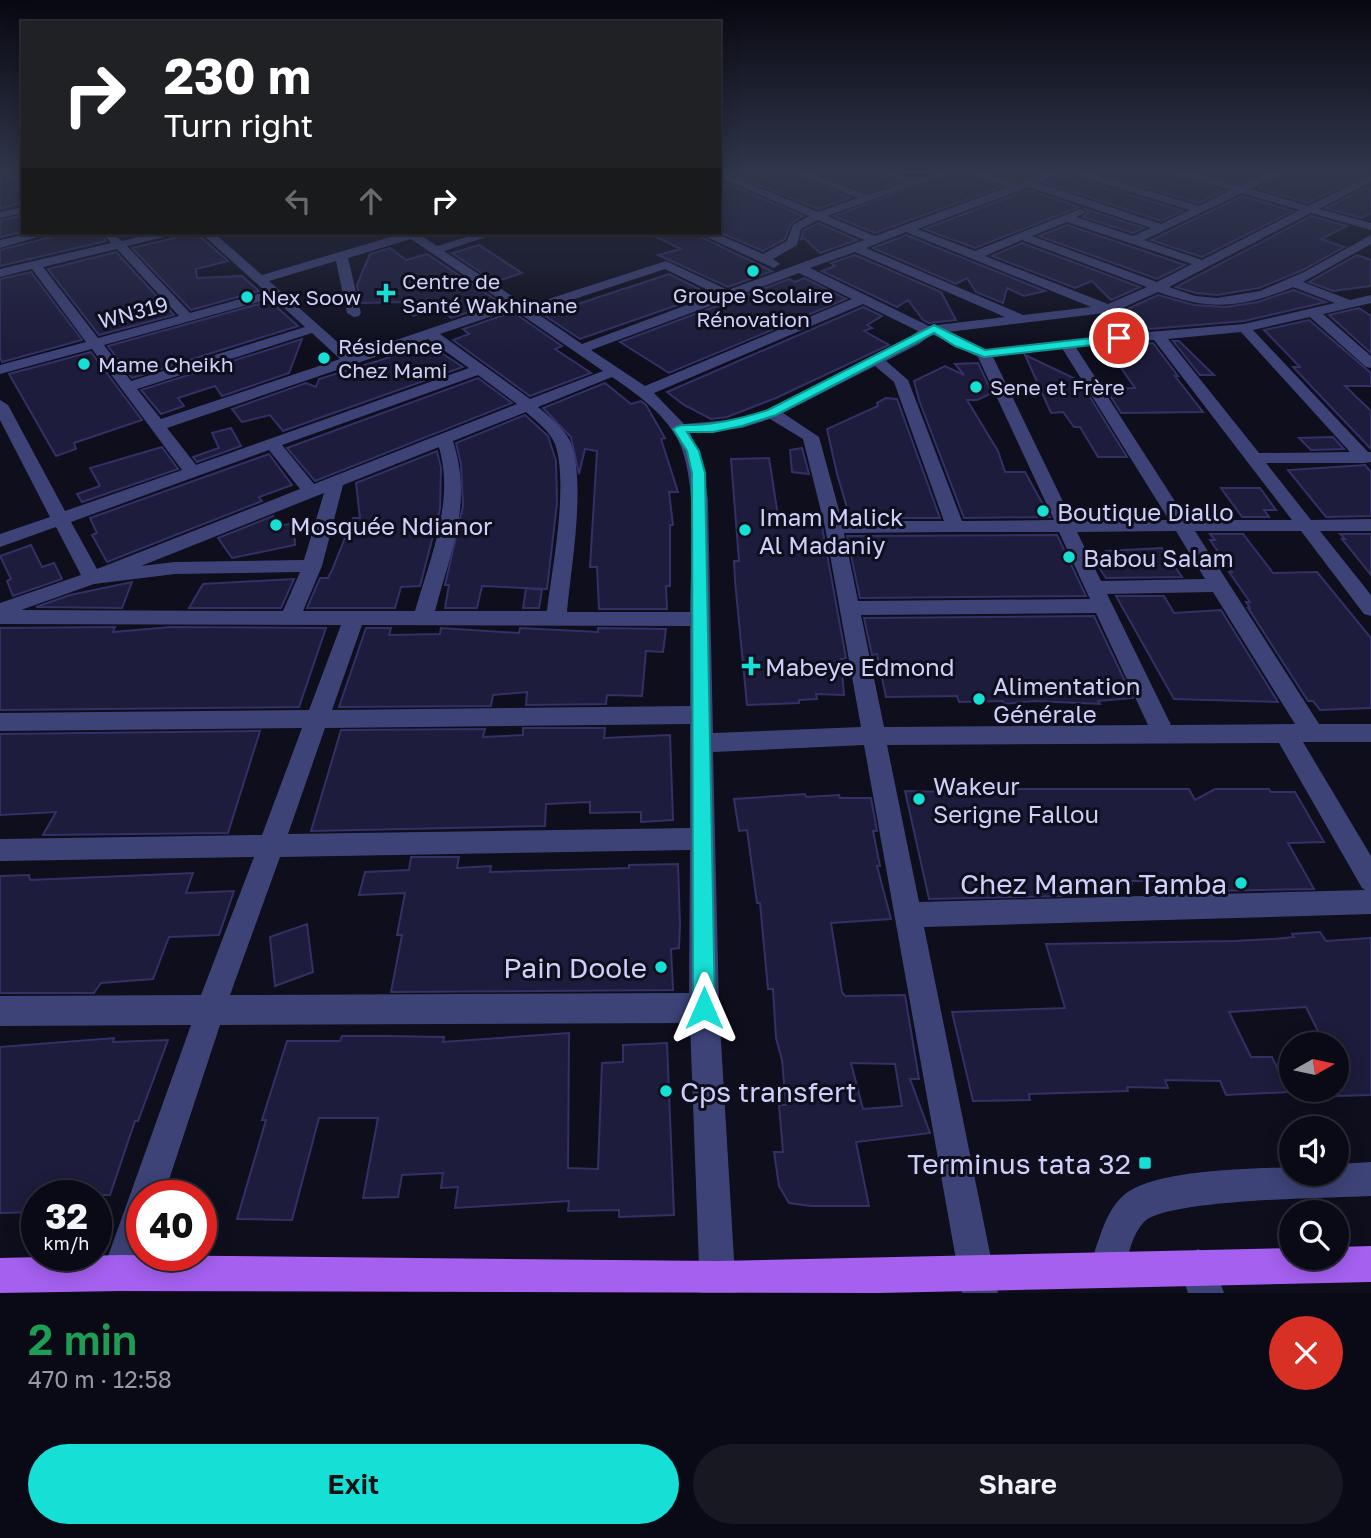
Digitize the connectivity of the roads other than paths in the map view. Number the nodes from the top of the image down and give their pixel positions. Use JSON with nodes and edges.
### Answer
{"nodes":[{"id":1,"x":794,"y":231,"type":"edge"},
{"id":2,"x":855,"y":231,"type":"edge"},
{"id":3,"x":902,"y":231,"type":"edge"},
{"id":4,"x":914,"y":231,"type":"edge"},
{"id":5,"x":1033,"y":231,"type":"edge"},
{"id":6,"x":1105,"y":231,"type":"edge"},
{"id":7,"x":1152,"y":231,"type":"edge"},
{"id":8,"x":1267,"y":231,"type":"edge"},
{"id":9,"x":38,"y":235,"type":"edge"},
{"id":10,"x":110,"y":235,"type":"edge"},
{"id":11,"x":161,"y":235,"type":"edge"},
{"id":12,"x":209,"y":235,"type":"edge"},
{"id":13,"x":409,"y":235,"type":"edge"},
{"id":14,"x":413,"y":235,"type":"edge"},
{"id":15,"x":485,"y":235,"type":"edge"},
{"id":16,"x":710,"y":235,"type":"edge"},
{"id":17,"x":1021,"y":236,"type":"junction"},
{"id":18,"x":1371,"y":239,"type":"edge"},
{"id":19,"x":877,"y":241,"type":"junction"},
{"id":20,"x":1133,"y":241,"type":"junction"},
{"id":21,"x":0,"y":244,"type":"edge"},
{"id":22,"x":120,"y":245,"type":"junction"},
{"id":23,"x":857,"y":248,"type":"junction"},
{"id":24,"x":435,"y":250,"type":"junction"},
{"id":25,"x":341,"y":256,"type":"junction"},
{"id":26,"x":974,"y":256,"type":"junction"},
{"id":27,"x":763,"y":259,"type":"junction"},
{"id":28,"x":1203,"y":264,"type":"junction"},
{"id":29,"x":35,"y":265,"type":"junction"},
{"id":30,"x":796,"y":271,"type":"junction"},
{"id":31,"x":0,"y":273,"type":"edge"},
{"id":32,"x":260,"y":280,"type":"junction"},
{"id":33,"x":1295,"y":282,"type":"junction"},
{"id":34,"x":1158,"y":287,"type":"junction"},
{"id":35,"x":276,"y":293,"type":"junction"},
{"id":36,"x":726,"y":295,"type":"junction"},
{"id":37,"x":1371,"y":299,"type":"edge"},
{"id":38,"x":862,"y":300,"type":"junction"},
{"id":39,"x":1349,"y":304,"type":"junction"},
{"id":40,"x":520,"y":307,"type":"junction"},
{"id":41,"x":1108,"y":309,"type":"junction"},
{"id":42,"x":1313,"y":312,"type":"junction"},
{"id":43,"x":354,"y":313,"type":"dead end"},
{"id":44,"x":189,"y":319,"type":"junction"},
{"id":45,"x":1023,"y":319,"type":"junction"},
{"id":46,"x":315,"y":328,"type":"junction"},
{"id":47,"x":1244,"y":328,"type":"junction"},
{"id":48,"x":931,"y":329,"type":"junction"},
{"id":49,"x":429,"y":333,"type":"junction"},
{"id":50,"x":1152,"y":336,"type":"junction"},
{"id":51,"x":1066,"y":343,"type":"junction"},
{"id":52,"x":96,"y":344,"type":"junction"},
{"id":53,"x":583,"y":348,"type":"junction"},
{"id":54,"x":984,"y":354,"type":"junction"},
{"id":55,"x":351,"y":360,"type":"junction"},
{"id":56,"x":876,"y":360,"type":"junction"},
{"id":57,"x":1371,"y":364,"type":"edge"},
{"id":58,"x":0,"y":370,"type":"edge"},
{"id":59,"x":477,"y":370,"type":"junction"},
{"id":60,"x":615,"y":371,"type":"junction"},
{"id":61,"x":130,"y":386,"type":"junction"},
{"id":62,"x":644,"y":392,"type":"junction"},
{"id":63,"x":0,"y":405,"type":"edge"},
{"id":64,"x":528,"y":406,"type":"junction"},
{"id":65,"x":772,"y":413,"type":"junction"},
{"id":66,"x":159,"y":425,"type":"junction"},
{"id":67,"x":679,"y":429,"type":"junction"},
{"id":68,"x":445,"y":439,"type":"junction"},
{"id":69,"x":271,"y":442,"type":"junction"},
{"id":70,"x":1368,"y":457,"type":"edge"},
{"id":71,"x":1251,"y":458,"type":"junction"},
{"id":72,"x":192,"y":471,"type":"junction"},
{"id":73,"x":335,"y":483,"type":"junction"},
{"id":74,"x":312,"y":492,"type":"junction"},
{"id":75,"x":60,"y":519,"type":"junction"},
{"id":76,"x":1371,"y":525,"type":"edge"},
{"id":77,"x":1066,"y":526,"type":"junction"},
{"id":78,"x":1305,"y":526,"type":"junction"},
{"id":79,"x":834,"y":527,"type":"junction"},
{"id":80,"x":955,"y":527,"type":"junction"},
{"id":81,"x":1181,"y":527,"type":"junction"},
{"id":82,"x":0,"y":541,"type":"edge"},
{"id":83,"x":312,"y":566,"type":"junction"},
{"id":84,"x":92,"y":578,"type":"junction"},
{"id":85,"x":1219,"y":585,"type":"junction"},
{"id":86,"x":1099,"y":597,"type":"junction"},
{"id":87,"x":850,"y":608,"type":"junction"},
{"id":88,"x":1370,"y":608,"type":"edge"},
{"id":89,"x":0,"y":610,"type":"edge"},
{"id":90,"x":0,"y":617,"type":"edge"},
{"id":91,"x":556,"y":617,"type":"junction"},
{"id":92,"x":290,"y":618,"type":"junction"},
{"id":93,"x":354,"y":618,"type":"junction"},
{"id":94,"x":423,"y":618,"type":"junction"},
{"id":95,"x":699,"y":619,"type":"junction"},
{"id":96,"x":701,"y":715,"type":"junction"},
{"id":97,"x":317,"y":717,"type":"junction"},
{"id":98,"x":0,"y":722,"type":"edge"},
{"id":99,"x":1163,"y":733,"type":"junction"},
{"id":100,"x":1285,"y":733,"type":"junction"},
{"id":101,"x":1371,"y":733,"type":"edge"},
{"id":102,"x":1313,"y":734,"type":"junction"},
{"id":103,"x":873,"y":736,"type":"junction"},
{"id":104,"x":701,"y":743,"type":"junction"},
{"id":105,"x":704,"y":838,"type":"junction"},
{"id":106,"x":271,"y":847,"type":"junction"},
{"id":107,"x":0,"y":850,"type":"edge"},
{"id":108,"x":1371,"y":880,"type":"edge"},
{"id":109,"x":1371,"y":902,"type":"edge"},
{"id":110,"x":909,"y":915,"type":"junction"},
{"id":111,"x":704,"y":1008,"type":"junction"},
{"id":112,"x":211,"y":1009,"type":"junction"},
{"id":113,"x":0,"y":1012,"type":"edge"},
{"id":114,"x":152,"y":1180,"type":"edge"},
{"id":115,"x":1371,"y":1180,"type":"edge"},
{"id":116,"x":126,"y":1256,"type":"edge"},
{"id":117,"x":1371,"y":1264,"type":"edge"},
{"id":118,"x":1108,"y":1269,"type":"junction"},
{"id":119,"x":120,"y":1273,"type":"junction"},
{"id":120,"x":0,"y":1276,"type":"edge"},
{"id":121,"x":1202,"y":1280,"type":"edge"},
{"id":122,"x":978,"y":1282,"type":"edge"},
{"id":123,"x":46,"y":1284,"type":"edge"},
{"id":124,"x":718,"y":1286,"type":"edge"}],
"edges":[{"from":1,"to":27,"type":"street"},
{"from":2,"to":19,"type":"street"},
{"from":3,"to":19,"type":"street"},
{"from":4,"to":26,"type":"street"},
{"from":5,"to":17,"type":"street"},
{"from":6,"to":20,"type":"street"},
{"from":7,"to":20,"type":"street"},
{"from":8,"to":28,"type":"street"},
{"from":9,"to":21,"type":"street"},
{"from":10,"to":22,"type":"street"},
{"from":11,"to":22,"type":"street"},
{"from":12,"to":32,"type":"street"},
{"from":13,"to":25,"type":"street"},
{"from":14,"to":24,"type":"street"},
{"from":15,"to":24,"type":"street"},
{"from":16,"to":27,"type":"street"},
{"from":17,"to":26,"type":"street"},
{"from":17,"to":34,"type":"street"},
{"from":18,"to":33,"type":"street"},
{"from":19,"to":23,"type":"street"},
{"from":20,"to":28,"type":"street"},
{"from":22,"to":29,"type":"street"},
{"from":22,"to":44,"type":"street"},
{"from":23,"to":30,"type":"street"},
{"from":23,"to":45,"type":"street"},
{"from":24,"to":40,"type":"street"},
{"from":25,"to":32,"type":"street"},
{"from":25,"to":43,"type":"street"},
{"from":26,"to":41,"type":"street"},
{"from":27,"to":30,"type":"street"},
{"from":28,"to":34,"type":"street"},
{"from":29,"to":31,"type":"street"},
{"from":29,"to":52,"type":"street"},
{"from":30,"to":36,"type":"street"},
{"from":30,"to":38,"type":"street"},
{"from":32,"to":35,"type":"street"},
{"from":33,"to":34,"type":"street"},
{"from":33,"to":39,"type":"street"},
{"from":34,"to":41,"type":"street"},
{"from":35,"to":44,"type":"street","name":"WN319"},
{"from":35,"to":46,"type":"street"},
{"from":36,"to":40,"type":"street"},
{"from":36,"to":53,"type":"street"},
{"from":37,"to":39,"type":"street"},
{"from":38,"to":48,"type":"street"},
{"from":38,"to":62,"type":"street"},
{"from":39,"to":42,"type":"street"},
{"from":40,"to":49,"type":"street"},
{"from":40,"to":53,"type":"street"},
{"from":41,"to":45,"type":"street"},
{"from":41,"to":50,"type":"street"},
{"from":42,"to":47,"type":"street"},
{"from":42,"to":57,"type":"street"},
{"from":44,"to":52,"type":"street","name":"WN319"},
{"from":45,"to":48,"type":"street"},
{"from":46,"to":55,"type":"street"},
{"from":46,"to":61,"type":"street"},
{"from":47,"to":50,"type":"street"},
{"from":47,"to":70,"type":"street"},
{"from":48,"to":54,"type":"street"},
{"from":48,"to":56,"type":"street"},
{"from":49,"to":55,"type":"street"},
{"from":49,"to":59,"type":"street"},
{"from":50,"to":51,"type":"street"},
{"from":50,"to":71,"type":"street"},
{"from":51,"to":54,"type":"street"},
{"from":51,"to":81,"type":"street"},
{"from":52,"to":58,"type":"street","name":"WN319"},
{"from":52,"to":61,"type":"street"},
{"from":53,"to":60,"type":"street"},
{"from":54,"to":77,"type":"street"},
{"from":55,"to":66,"type":"street"},
{"from":56,"to":65,"type":"street"},
{"from":56,"to":80,"type":"street"},
{"from":59,"to":64,"type":"street"},
{"from":59,"to":69,"type":"street"},
{"from":60,"to":62,"type":"street"},
{"from":60,"to":64,"type":"street"},
{"from":61,"to":66,"type":"street"},
{"from":62,"to":67,"type":"street"},
{"from":63,"to":75,"type":"street"},
{"from":64,"to":68,"type":"street"},
{"from":64,"to":91,"type":"street"},
{"from":65,"to":67,"type":"street"},
{"from":65,"to":79,"type":"street"},
{"from":66,"to":72,"type":"street"},
{"from":67,"to":95,"type":"street"},
{"from":68,"to":73,"type":"street"},
{"from":68,"to":94,"type":"street"},
{"from":69,"to":72,"type":"street"},
{"from":69,"to":74,"type":"street"},
{"from":70,"to":71,"type":"street"},
{"from":71,"to":78,"type":"street"},
{"from":72,"to":75,"type":"street"},
{"from":73,"to":74,"type":"street"},
{"from":73,"to":83,"type":"street"},
{"from":74,"to":84,"type":"street"},
{"from":75,"to":82,"type":"street"},
{"from":75,"to":84,"type":"street"},
{"from":76,"to":78,"type":"street"},
{"from":77,"to":80,"type":"street"},
{"from":77,"to":81,"type":"street"},
{"from":77,"to":86,"type":"street"},
{"from":78,"to":81,"type":"street"},
{"from":78,"to":88,"type":"street"},
{"from":79,"to":80,"type":"street"},
{"from":79,"to":87,"type":"street"},
{"from":81,"to":85,"type":"street"},
{"from":83,"to":84,"type":"street"},
{"from":83,"to":92,"type":"street"},
{"from":84,"to":89,"type":"street"},
{"from":85,"to":86,"type":"street"},
{"from":85,"to":102,"type":"street"},
{"from":86,"to":87,"type":"street"},
{"from":86,"to":99,"type":"street"},
{"from":87,"to":103,"type":"street"},
{"from":90,"to":92,"type":"street"},
{"from":91,"to":94,"type":"street"},
{"from":91,"to":95,"type":"street"},
{"from":92,"to":93,"type":"street"},
{"from":93,"to":94,"type":"street"},
{"from":93,"to":97,"type":"street"},
{"from":95,"to":96,"type":"street"},
{"from":96,"to":97,"type":"street"},
{"from":96,"to":104,"type":"street"},
{"from":97,"to":98,"type":"street"},
{"from":97,"to":106,"type":"street"},
{"from":99,"to":100,"type":"street"},
{"from":99,"to":103,"type":"street"},
{"from":100,"to":102,"type":"street"},
{"from":100,"to":108,"type":"street"},
{"from":101,"to":102,"type":"street"},
{"from":103,"to":104,"type":"street"},
{"from":103,"to":110,"type":"street"},
{"from":104,"to":105,"type":"street"},
{"from":105,"to":106,"type":"street"},
{"from":105,"to":111,"type":"street"},
{"from":106,"to":107,"type":"street"},
{"from":106,"to":112,"type":"street"},
{"from":109,"to":110,"type":"street"},
{"from":110,"to":122,"type":"street"},
{"from":111,"to":112,"type":"street"},
{"from":111,"to":124,"type":"street"},
{"from":112,"to":113,"type":"street"},
{"from":112,"to":114,"type":"street"},
{"from":115,"to":118,"type":"street"},
{"from":116,"to":119,"type":"street"},
{"from":117,"to":121,"type":"main road"},
{"from":118,"to":121,"type":"main road"},
{"from":118,"to":122,"type":"main road"},
{"from":119,"to":123,"type":"main road"},
{"from":119,"to":124,"type":"main road"},
{"from":120,"to":123,"type":"main road"},
{"from":122,"to":124,"type":"main road"}]}
